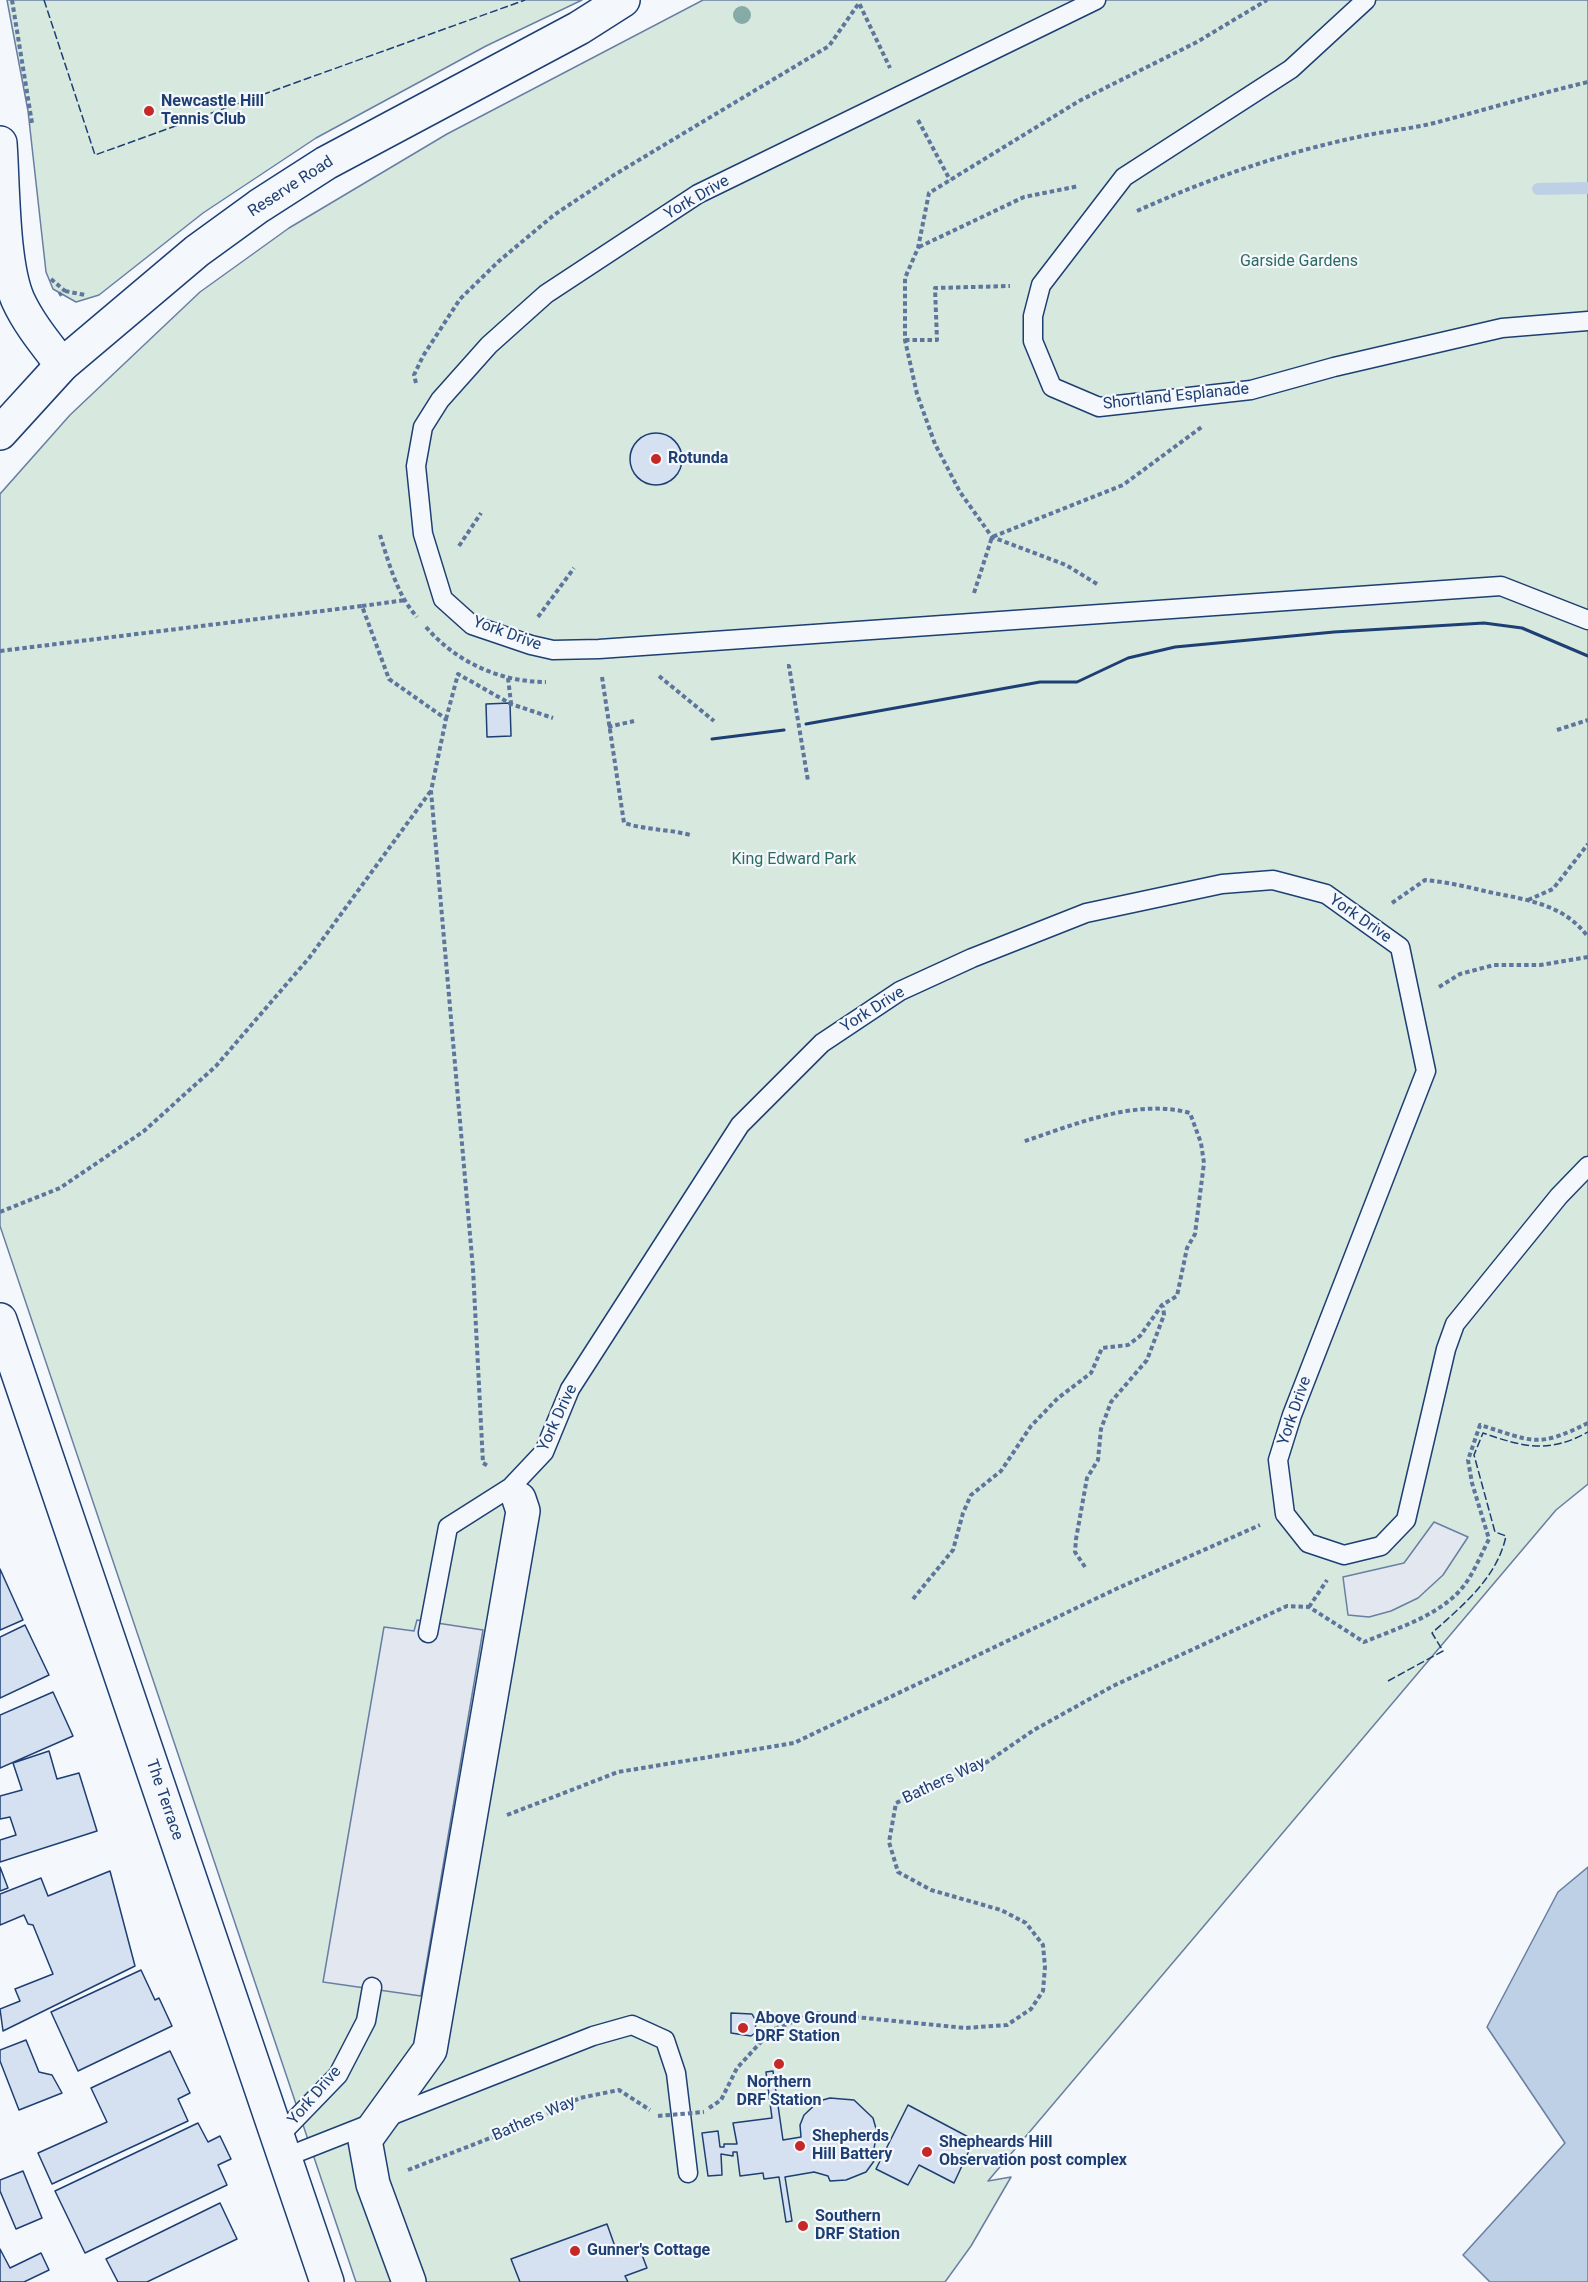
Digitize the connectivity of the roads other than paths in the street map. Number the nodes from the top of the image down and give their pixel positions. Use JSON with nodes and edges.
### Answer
{"nodes":[{"id":1,"x":623,"y":0,"type":"edge"},
{"id":2,"x":1096,"y":0,"type":"edge"},
{"id":3,"x":1366,"y":0,"type":"edge"},
{"id":4,"x":0,"y":142,"type":"edge"},
{"id":5,"x":1588,"y":321,"type":"edge"},
{"id":6,"x":62,"y":365,"type":"junction"},
{"id":7,"x":0,"y":433,"type":"edge"},
{"id":8,"x":1588,"y":620,"type":"edge"},
{"id":9,"x":1588,"y":1166,"type":"edge"},
{"id":10,"x":0,"y":1320,"type":"edge"},
{"id":11,"x":515,"y":1493,"type":"junction"},
{"id":12,"x":429,"y":1633,"type":"dead end"},
{"id":13,"x":372,"y":1987,"type":"dead end"},
{"id":14,"x":376,"y":2122,"type":"junction"},
{"id":15,"x":282,"y":2146,"type":"junction"},
{"id":16,"x":688,"y":2173,"type":"dead end"},
{"id":17,"x":327,"y":2282,"type":"edge"},
{"id":18,"x":409,"y":2282,"type":"edge"}],
"edges":[{"from":1,"to":6,"type":"street","name":"Reserve Road"},
{"from":2,"to":8,"type":"lane","name":"York Drive"},
{"from":3,"to":5,"type":"lane","name":"Shortland Esplanade"},
{"from":4,"to":6,"type":"street"},
{"from":6,"to":7,"type":"street","name":"Reserve Road"},
{"from":9,"to":11,"type":"lane","name":"York Drive"},
{"from":10,"to":15,"type":"street","name":"The Terrace"},
{"from":11,"to":12,"type":"lane","name":"York Drive"},
{"from":11,"to":14,"type":"street"},
{"from":13,"to":15,"type":"lane","name":"York Drive"},
{"from":14,"to":15,"type":"lane"},
{"from":14,"to":16,"type":"lane"},
{"from":14,"to":18,"type":"street"},
{"from":15,"to":17,"type":"street","name":"The Terrace"}]}
